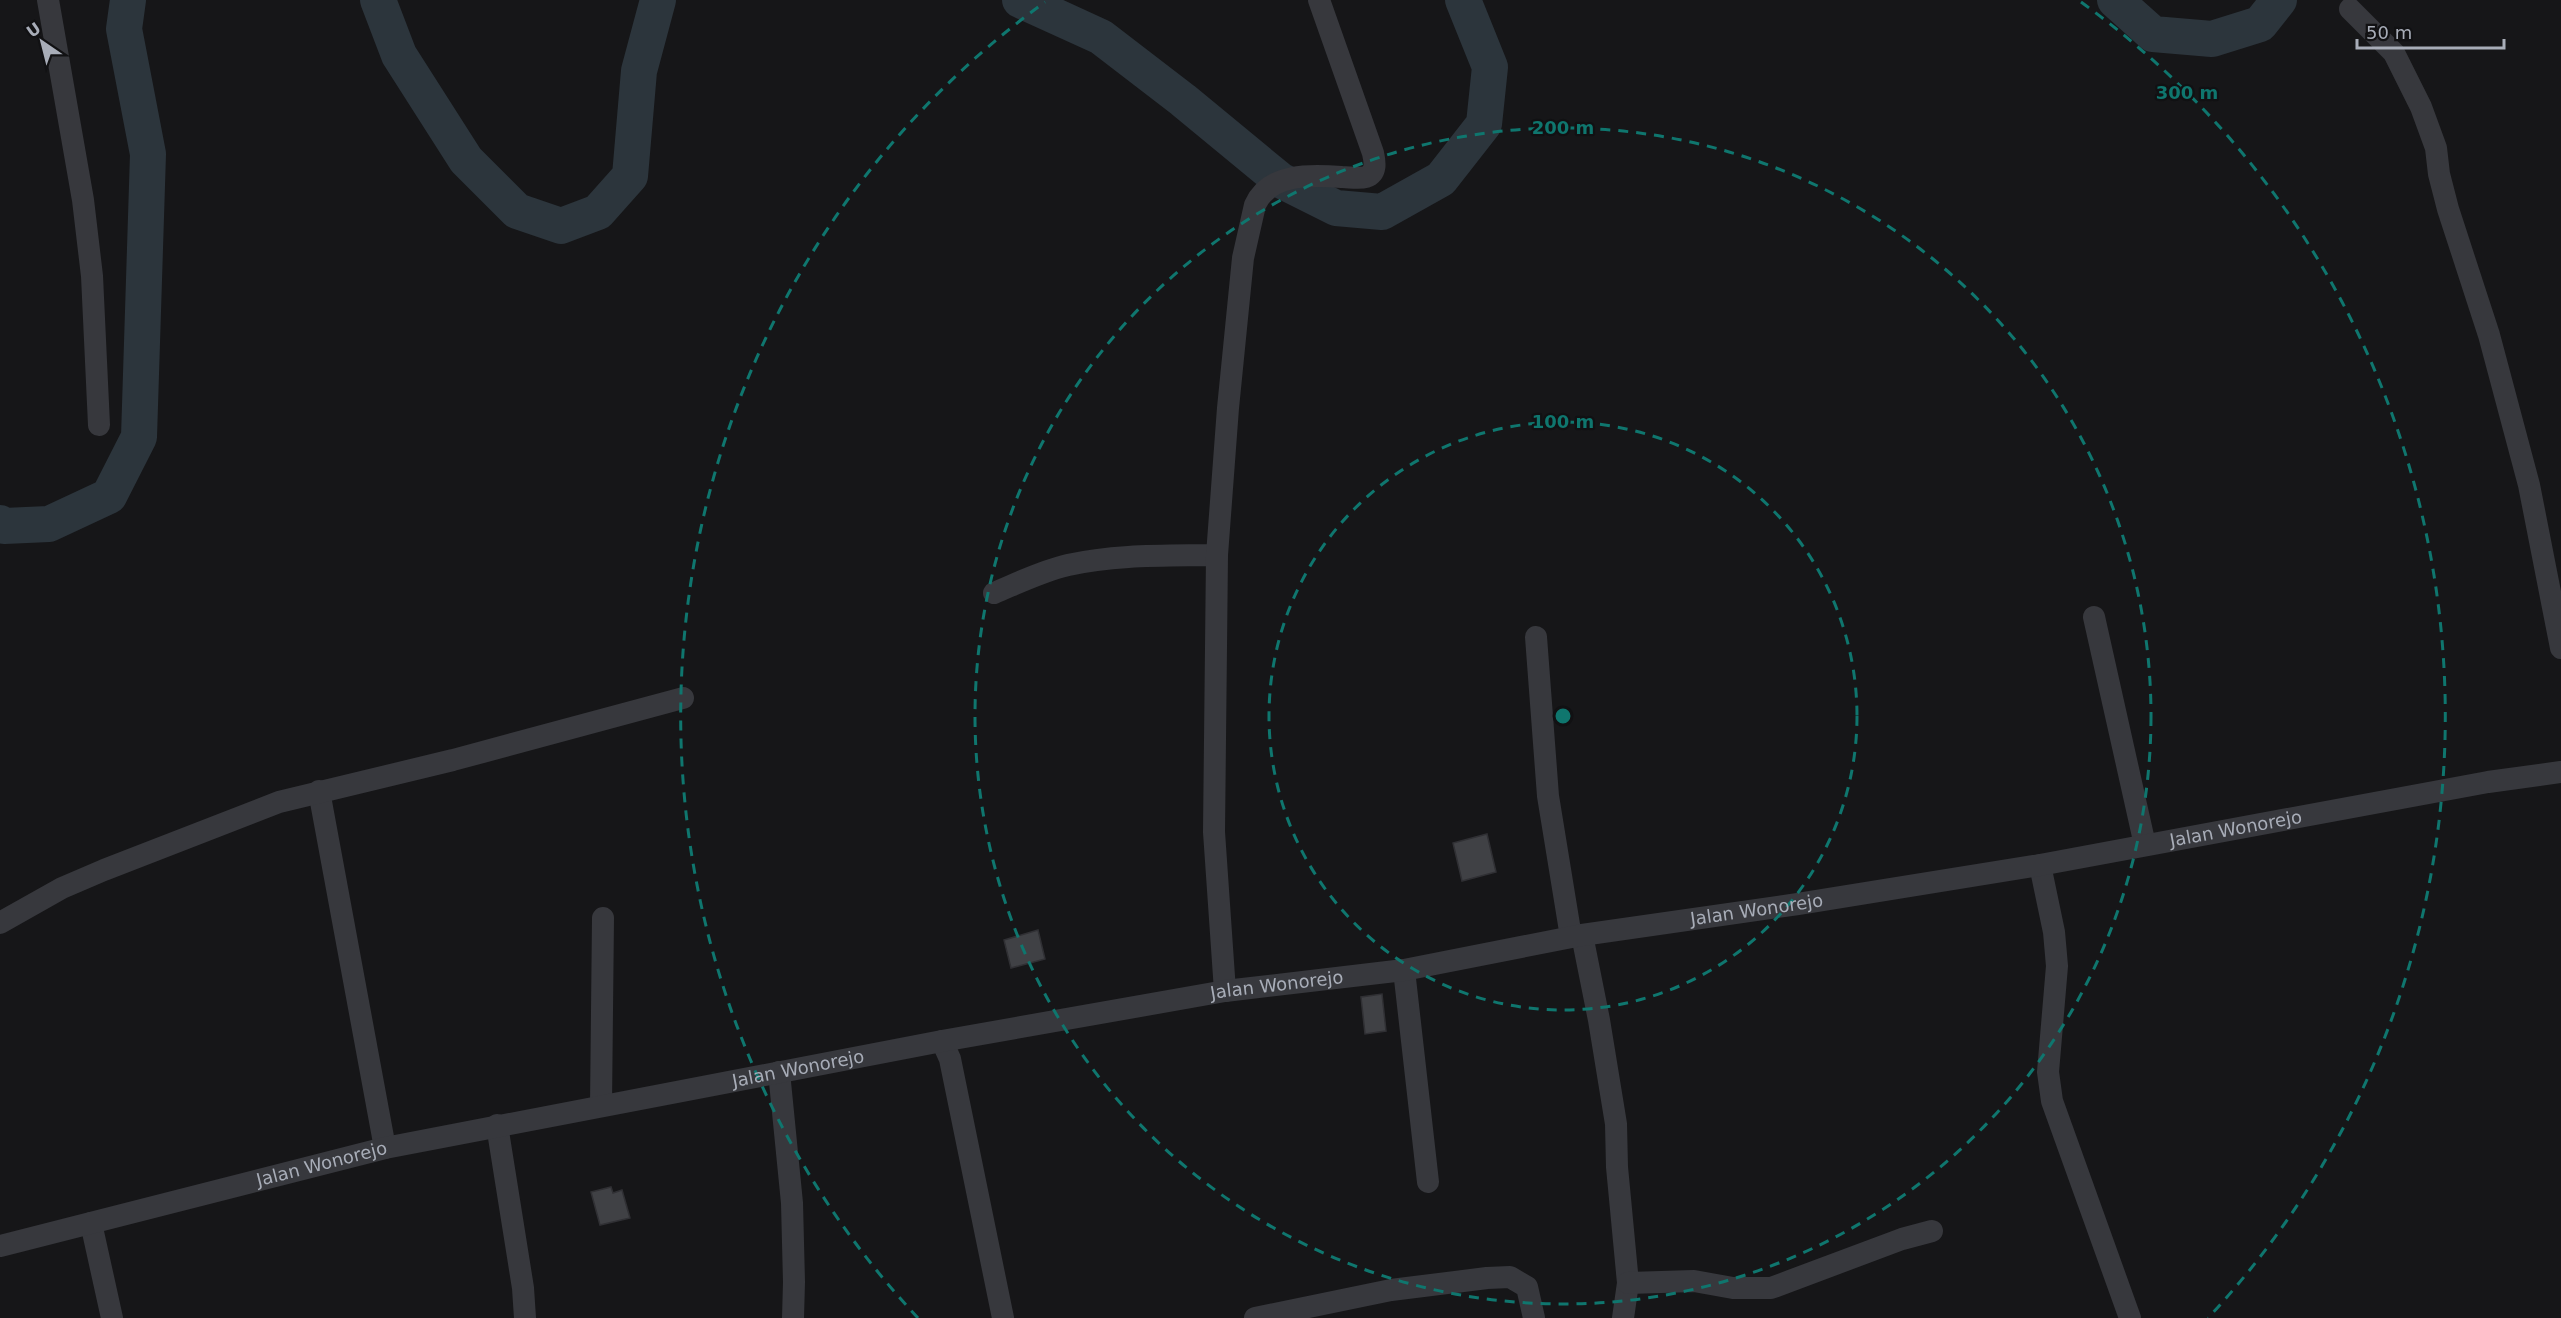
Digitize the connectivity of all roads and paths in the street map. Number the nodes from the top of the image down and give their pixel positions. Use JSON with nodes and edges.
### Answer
{"nodes":[{"id":1,"x":48,"y":0,"type":"edge"},
{"id":2,"x":1319,"y":0,"type":"edge"},
{"id":3,"x":2350,"y":9,"type":"dead end"},
{"id":4,"x":99,"y":425,"type":"dead end"},
{"id":5,"x":1217,"y":555,"type":"junction"},
{"id":6,"x":994,"y":593,"type":"dead end"},
{"id":7,"x":2094,"y":617,"type":"dead end"},
{"id":8,"x":1536,"y":637,"type":"dead end"},
{"id":9,"x":2561,"y":648,"type":"edge"},
{"id":10,"x":683,"y":698,"type":"dead end"},
{"id":11,"x":2561,"y":772,"type":"edge"},
{"id":12,"x":319,"y":791,"type":"junction"},
{"id":13,"x":2145,"y":845,"type":"junction"},
{"id":14,"x":2040,"y":865,"type":"junction"},
{"id":15,"x":603,"y":918,"type":"dead end"},
{"id":16,"x":0,"y":923,"type":"edge"},
{"id":17,"x":1576,"y":936,"type":"junction"},
{"id":18,"x":1404,"y":970,"type":"junction"},
{"id":19,"x":1225,"y":991,"type":"junction"},
{"id":20,"x":942,"y":1041,"type":"junction"},
{"id":21,"x":779,"y":1072,"type":"junction"},
{"id":22,"x":601,"y":1106,"type":"junction"},
{"id":23,"x":497,"y":1125,"type":"junction"},
{"id":24,"x":385,"y":1148,"type":"junction"},
{"id":25,"x":1428,"y":1182,"type":"dead end"},
{"id":26,"x":91,"y":1223,"type":"junction"},
{"id":27,"x":1932,"y":1231,"type":"dead end"},
{"id":28,"x":0,"y":1246,"type":"edge"},
{"id":29,"x":1628,"y":1283,"type":"junction"},
{"id":30,"x":112,"y":1318,"type":"edge"},
{"id":31,"x":525,"y":1318,"type":"edge"},
{"id":32,"x":793,"y":1318,"type":"edge"},
{"id":33,"x":1003,"y":1318,"type":"edge"},
{"id":34,"x":1255,"y":1318,"type":"edge"},
{"id":35,"x":1534,"y":1318,"type":"edge"},
{"id":36,"x":1623,"y":1318,"type":"edge"},
{"id":37,"x":2130,"y":1318,"type":"edge"}],
"edges":[{"from":1,"to":4,"type":"street"},
{"from":2,"to":5,"type":"street"},
{"from":3,"to":9,"type":"street"},
{"from":5,"to":6,"type":"street"},
{"from":5,"to":19,"type":"street"},
{"from":7,"to":13,"type":"street"},
{"from":8,"to":17,"type":"street"},
{"from":10,"to":12,"type":"street"},
{"from":11,"to":13,"type":"street","name":"Jalan Wonorejo"},
{"from":12,"to":16,"type":"street"},
{"from":12,"to":24,"type":"street"},
{"from":13,"to":14,"type":"street","name":"Jalan Wonorejo"},
{"from":14,"to":17,"type":"street","name":"Jalan Wonorejo"},
{"from":14,"to":37,"type":"street"},
{"from":15,"to":22,"type":"street"},
{"from":17,"to":18,"type":"street","name":"Jalan Wonorejo"},
{"from":17,"to":29,"type":"street"},
{"from":18,"to":19,"type":"street","name":"Jalan Wonorejo"},
{"from":18,"to":25,"type":"street"},
{"from":19,"to":20,"type":"street","name":"Jalan Wonorejo"},
{"from":20,"to":21,"type":"street","name":"Jalan Wonorejo"},
{"from":20,"to":33,"type":"street"},
{"from":21,"to":22,"type":"street","name":"Jalan Wonorejo"},
{"from":21,"to":32,"type":"street"},
{"from":22,"to":23,"type":"street","name":"Jalan Wonorejo"},
{"from":23,"to":24,"type":"street","name":"Jalan Wonorejo"},
{"from":23,"to":31,"type":"street"},
{"from":24,"to":26,"type":"street","name":"Jalan Wonorejo"},
{"from":26,"to":28,"type":"street","name":"Jalan Wonorejo"},
{"from":26,"to":30,"type":"street"},
{"from":27,"to":29,"type":"street"},
{"from":29,"to":36,"type":"street"},
{"from":34,"to":35,"type":"street"}]}
